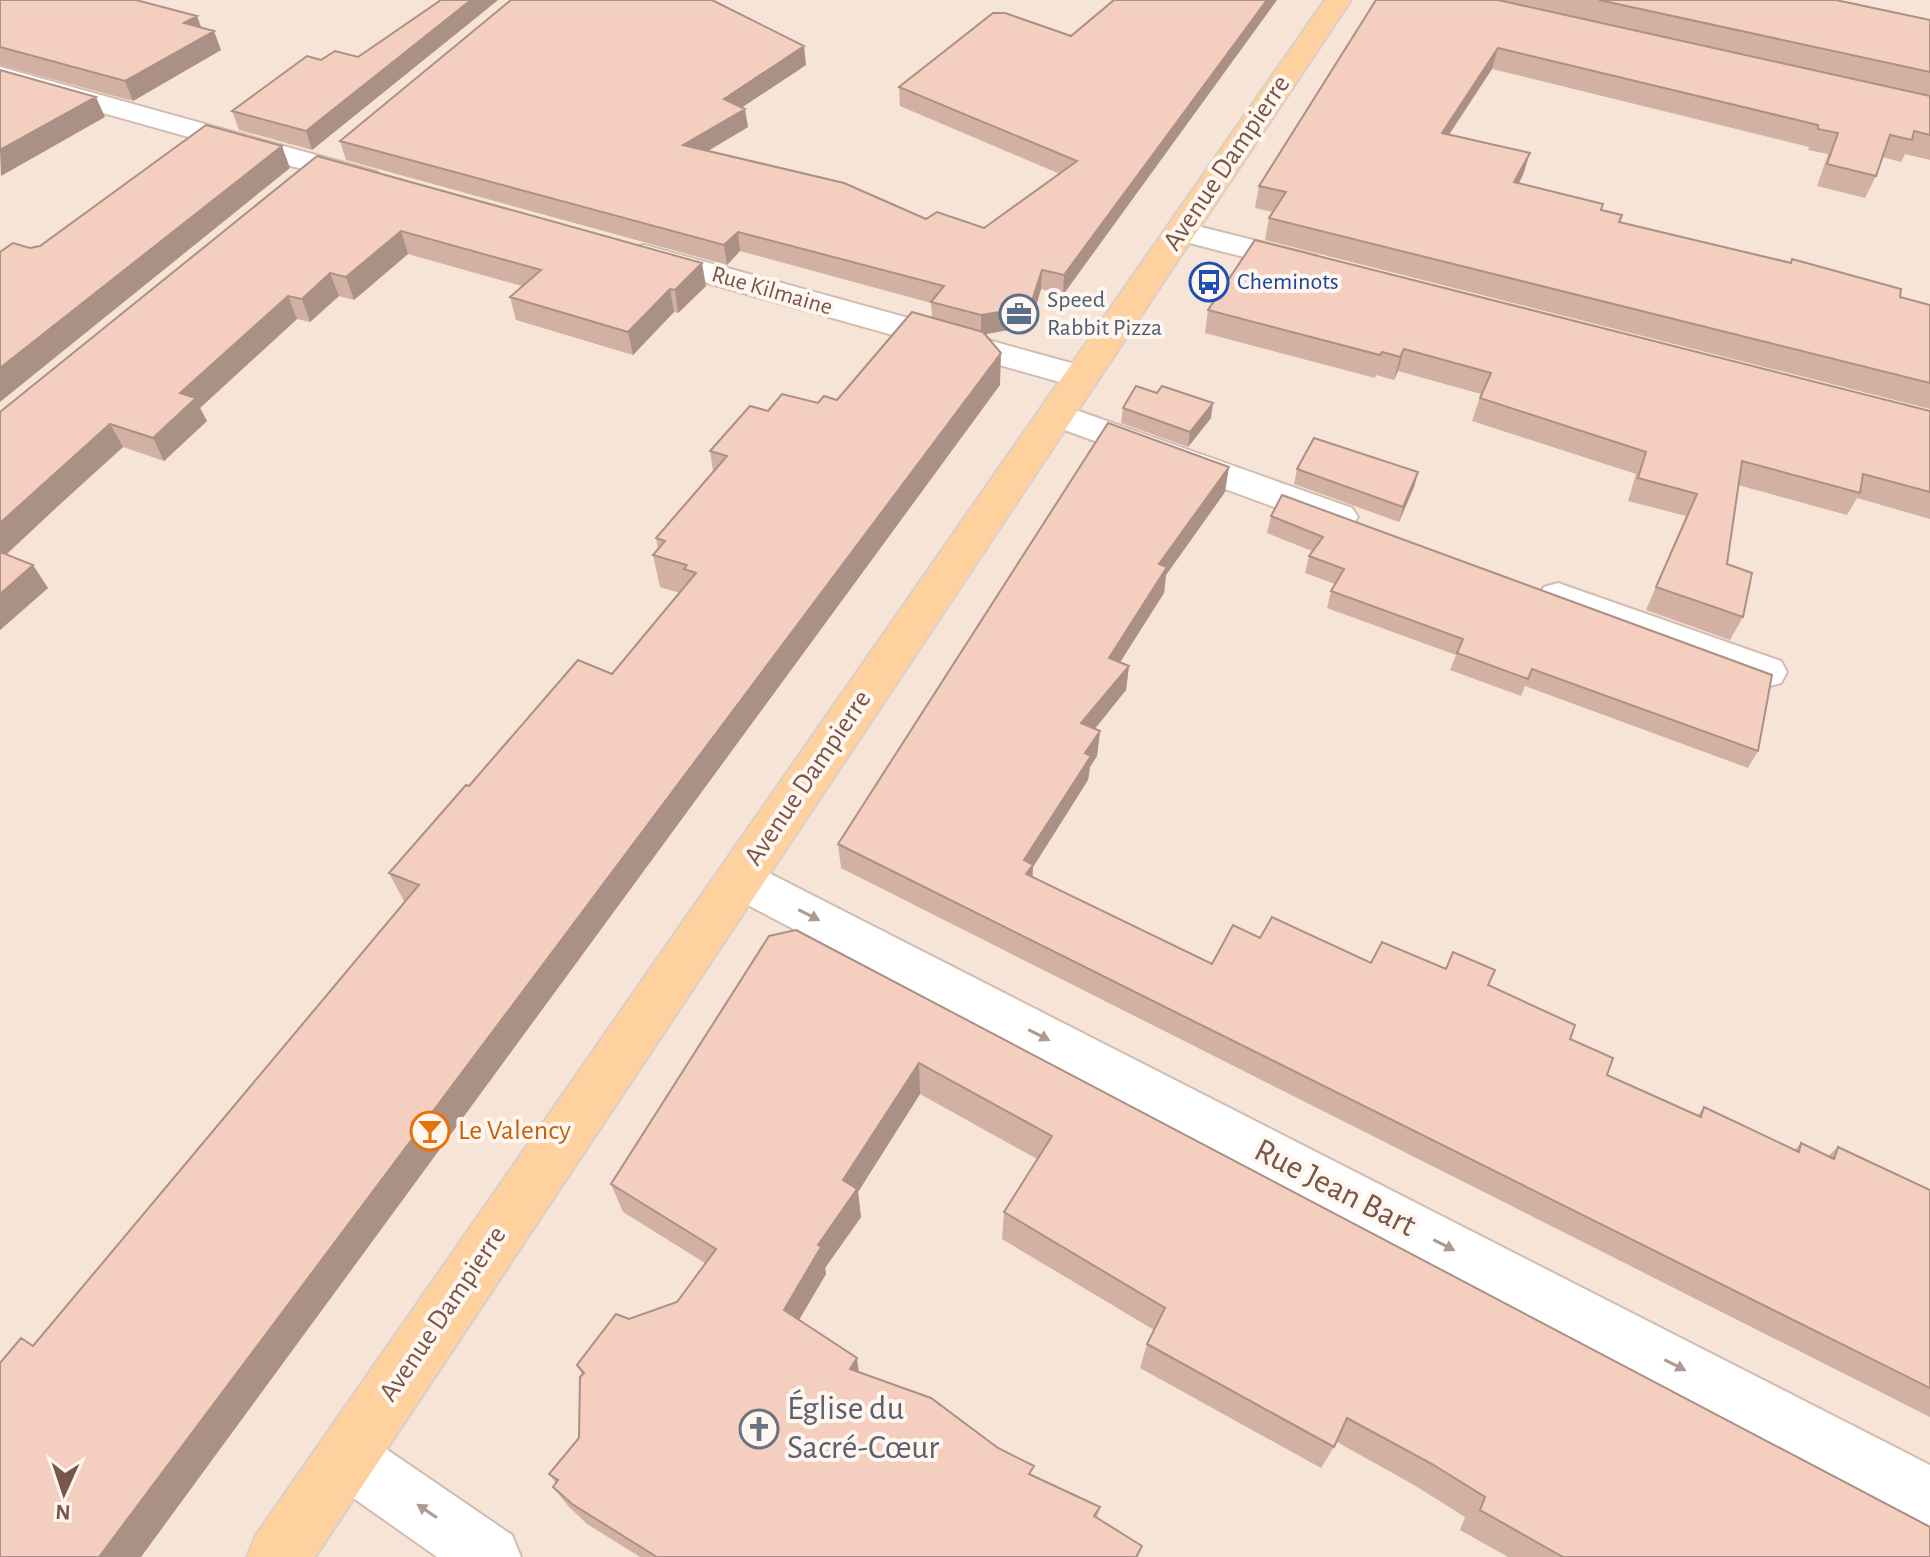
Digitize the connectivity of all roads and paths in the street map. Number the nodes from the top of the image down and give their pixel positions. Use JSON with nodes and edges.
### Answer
{"nodes":[{"id":1,"x":1338,"y":0,"type":"edge"},
{"id":2,"x":0,"y":75,"type":"edge"},
{"id":3,"x":345,"y":144,"type":"edge"},
{"id":4,"x":320,"y":165,"type":"junction"},
{"id":5,"x":395,"y":186,"type":"edge"},
{"id":6,"x":291,"y":188,"type":"edge"},
{"id":7,"x":1181,"y":231,"type":"junction"},
{"id":8,"x":610,"y":246,"type":"edge"},
{"id":9,"x":1336,"y":271,"type":"edge"},
{"id":10,"x":1081,"y":377,"type":"junction"},
{"id":11,"x":1056,"y":414,"type":"junction"},
{"id":12,"x":1367,"y":527,"type":"edge"},
{"id":13,"x":1529,"y":586,"type":"edge"},
{"id":14,"x":1766,"y":672,"type":"edge"},
{"id":15,"x":739,"y":879,"type":"junction"},
{"id":16,"x":346,"y":1457,"type":"junction"},
{"id":17,"x":1930,"y":1497,"type":"edge"},
{"id":18,"x":278,"y":1557,"type":"edge"},
{"id":19,"x":490,"y":1557,"type":"edge"}],
"edges":[{"from":1,"to":7,"type":"main road","name":"Avenue Dampierre"},
{"from":2,"to":4,"type":"street"},
{"from":3,"to":4,"type":"street"},
{"from":4,"to":5,"type":"street"},
{"from":4,"to":6,"type":"street"},
{"from":7,"to":9,"type":"street"},
{"from":7,"to":10,"type":"main road","name":"Avenue Dampierre"},
{"from":8,"to":10,"type":"street","name":"Rue Kilmaine"},
{"from":10,"to":11,"type":"main road","name":"Avenue Dampierre"},
{"from":11,"to":12,"type":"street"},
{"from":11,"to":15,"type":"main road","name":"Avenue Dampierre"},
{"from":13,"to":14,"type":"street"},
{"from":15,"to":16,"type":"main road","name":"Avenue Dampierre"},
{"from":15,"to":17,"type":"street","name":"Rue Jean Bart","one_way":true},
{"from":16,"to":18,"type":"main road","name":"Avenue Dampierre"},
{"from":19,"to":16,"type":"street","one_way":true}]}
